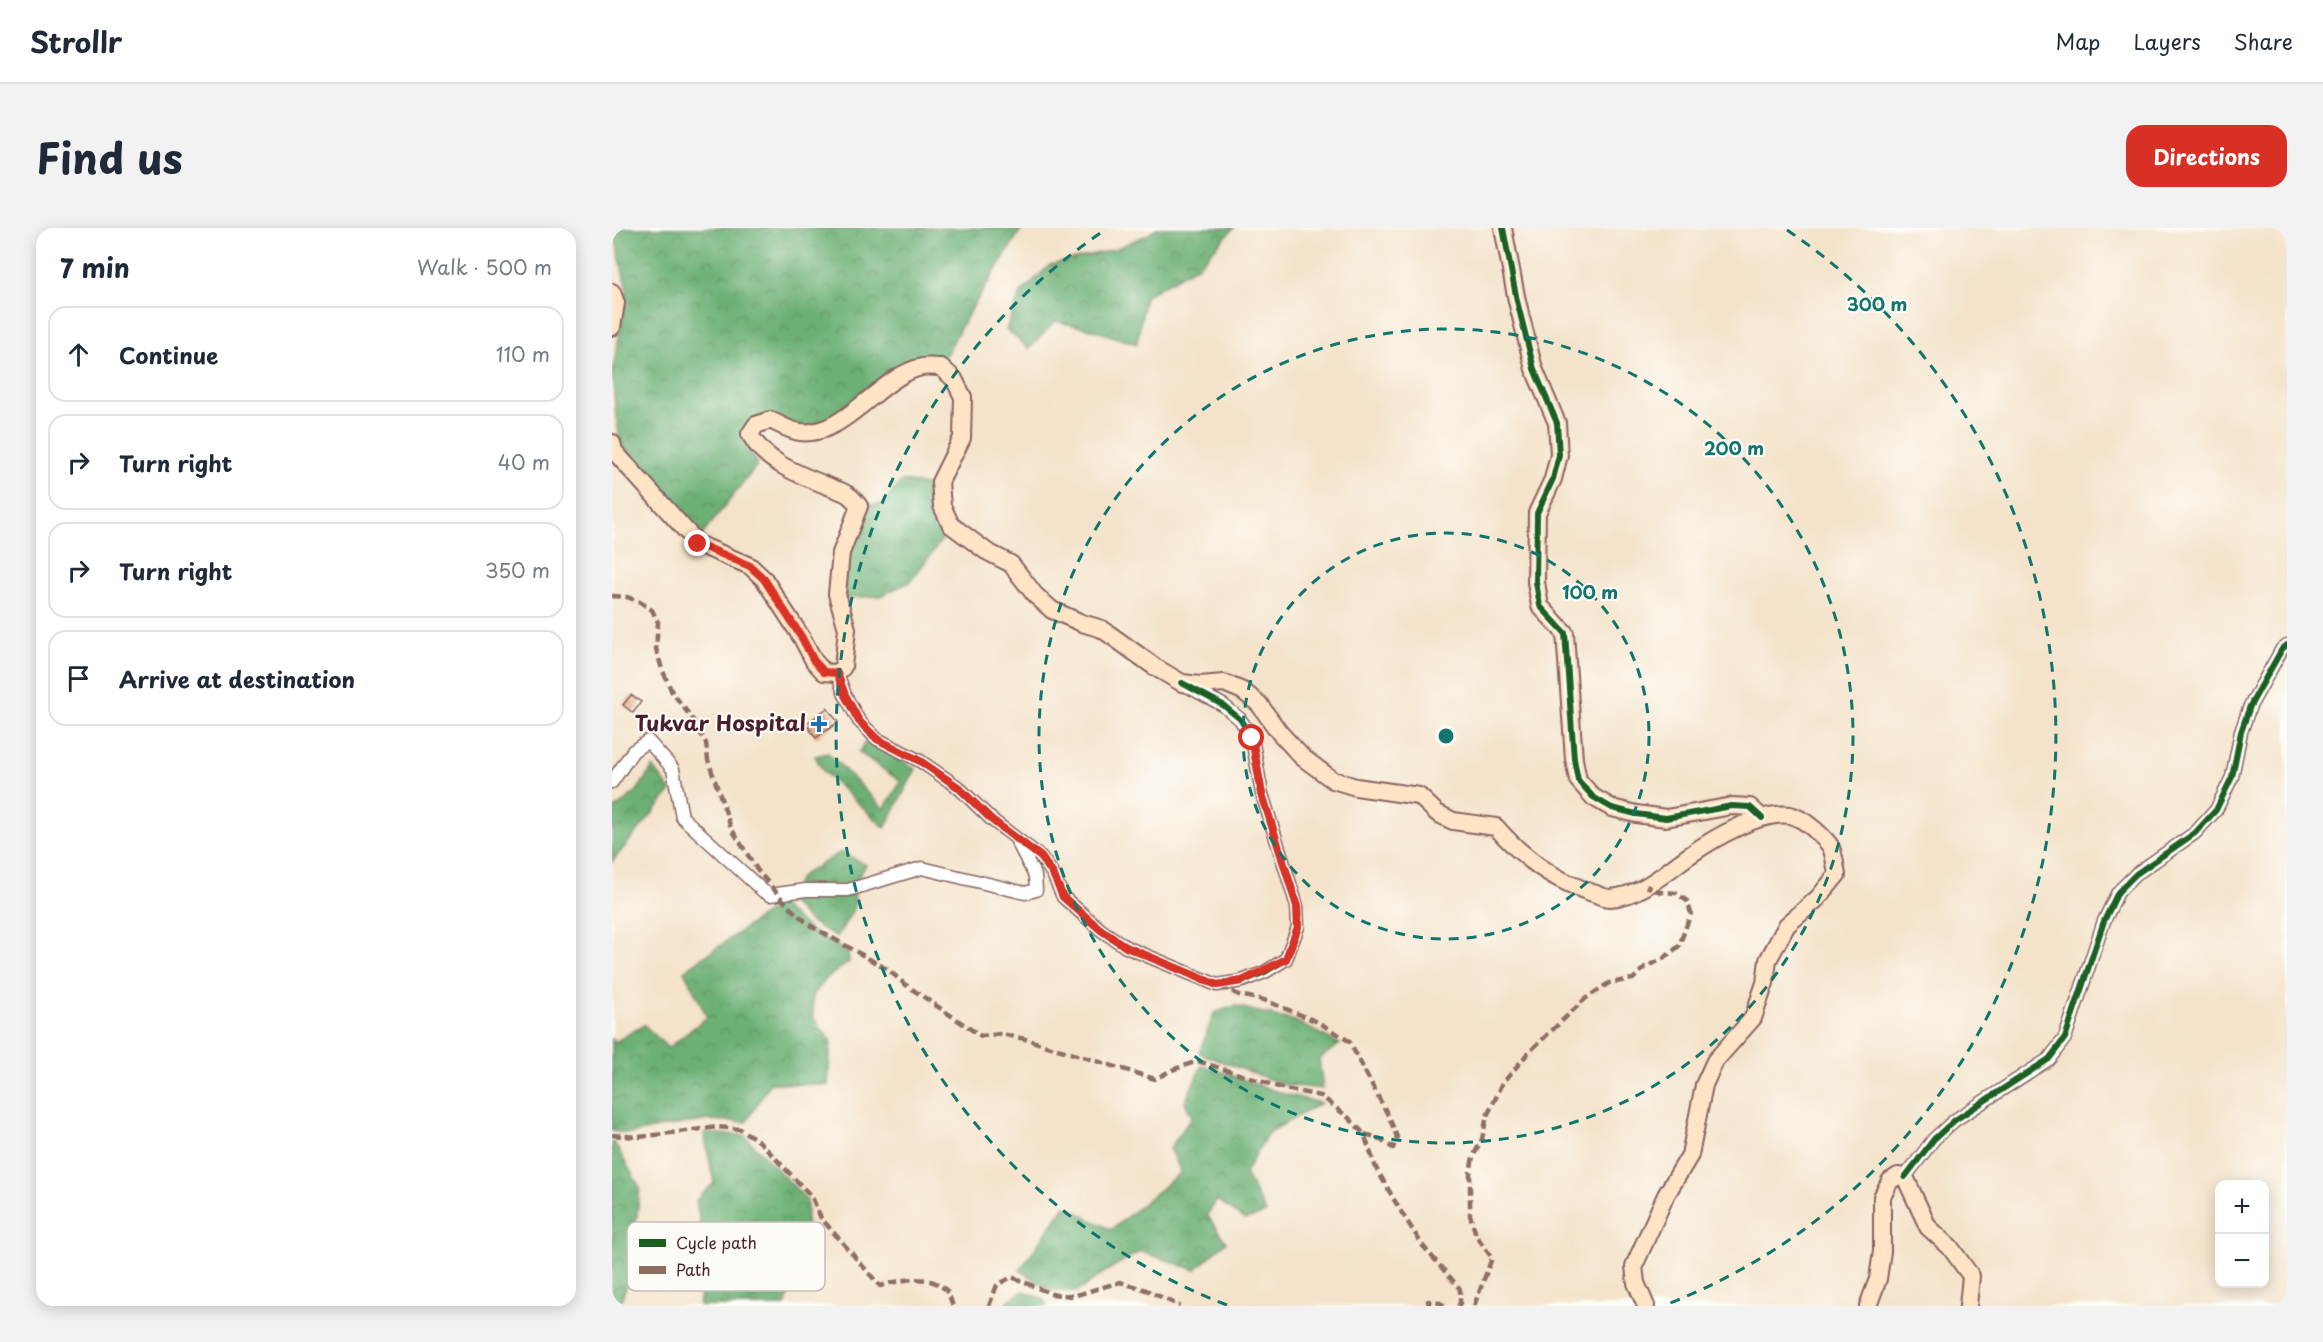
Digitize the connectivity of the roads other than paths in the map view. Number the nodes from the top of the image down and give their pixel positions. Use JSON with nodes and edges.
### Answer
{"nodes":[{"id":1,"x":1503,"y":228,"type":"edge"},
{"id":2,"x":612,"y":292,"type":"edge"},
{"id":3,"x":612,"y":327,"type":"edge"},
{"id":4,"x":613,"y":450,"type":"edge"},
{"id":5,"x":2287,"y":645,"type":"edge"},
{"id":6,"x":837,"y":673,"type":"junction"},
{"id":7,"x":1182,"y":683,"type":"junction"},
{"id":8,"x":612,"y":782,"type":"edge"},
{"id":9,"x":1762,"y":818,"type":"junction"},
{"id":10,"x":1016,"y":840,"type":"junction"},
{"id":11,"x":1905,"y":1177,"type":"junction"},
{"id":12,"x":1646,"y":1306,"type":"edge"},
{"id":13,"x":1868,"y":1306,"type":"edge"},
{"id":14,"x":1968,"y":1306,"type":"edge"}],
"edges":[{"from":1,"to":9,"type":"main road"},
{"from":2,"to":3,"type":"main road"},
{"from":4,"to":6,"type":"main road"},
{"from":5,"to":11,"type":"street"},
{"from":6,"to":7,"type":"main road"},
{"from":6,"to":10,"type":"street"},
{"from":7,"to":9,"type":"main road"},
{"from":7,"to":10,"type":"street"},
{"from":8,"to":10,"type":"street"},
{"from":9,"to":12,"type":"main road"},
{"from":11,"to":13,"type":"main road"},
{"from":11,"to":14,"type":"main road"}]}
